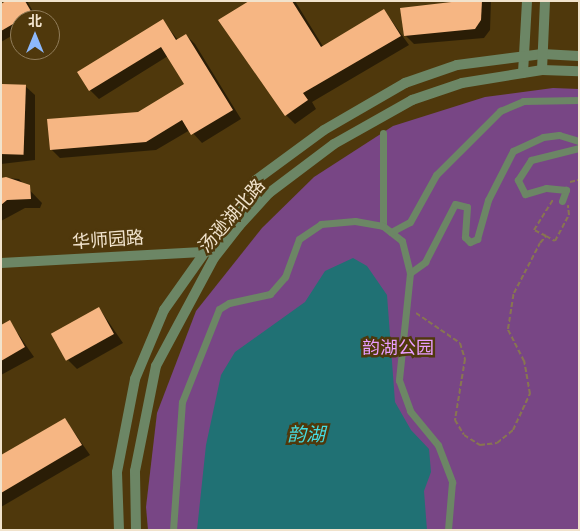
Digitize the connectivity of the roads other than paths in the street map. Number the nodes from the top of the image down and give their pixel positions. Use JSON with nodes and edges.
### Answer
{"nodes":[{"id":1,"x":528,"y":1,"type":"edge"},
{"id":2,"x":544,"y":1,"type":"edge"},
{"id":3,"x":542,"y":54,"type":"junction"},
{"id":4,"x":522,"y":56,"type":"junction"},
{"id":5,"x":579,"y":56,"type":"edge"},
{"id":6,"x":542,"y":70,"type":"junction"},
{"id":7,"x":579,"y":71,"type":"edge"},
{"id":8,"x":523,"y":73,"type":"junction"},
{"id":9,"x":579,"y":100,"type":"edge"},
{"id":10,"x":382,"y":133,"type":"dead end"},
{"id":11,"x":579,"y":141,"type":"edge"},
{"id":12,"x":579,"y":148,"type":"edge"},
{"id":13,"x":562,"y":201,"type":"road end"},
{"id":14,"x":382,"y":226,"type":"junction"},
{"id":15,"x":391,"y":232,"type":"junction"},
{"id":16,"x":204,"y":250,"type":"junction"},
{"id":17,"x":214,"y":258,"type":"junction"},
{"id":18,"x":1,"y":263,"type":"edge"},
{"id":19,"x":410,"y":273,"type":"junction"},
{"id":20,"x":119,"y":530,"type":"edge"},
{"id":21,"x":136,"y":530,"type":"edge"},
{"id":22,"x":173,"y":530,"type":"edge"},
{"id":23,"x":448,"y":530,"type":"edge"}],
"edges":[{"from":1,"to":4,"type":"street"},
{"from":2,"to":3,"type":"street"},
{"from":3,"to":4,"type":"street","name":"汤逊湖北路"},
{"from":3,"to":5,"type":"street","name":"汤逊湖北路"},
{"from":3,"to":6,"type":"street"},
{"from":4,"to":8,"type":"street"},
{"from":4,"to":16,"type":"street","name":"汤逊湖北路"},
{"from":6,"to":7,"type":"street","name":"汤逊湖北路"},
{"from":6,"to":8,"type":"street","name":"汤逊湖北路"},
{"from":8,"to":17,"type":"street","name":"汤逊湖北路"},
{"from":9,"to":15,"type":"street"},
{"from":10,"to":14,"type":"street"},
{"from":11,"to":19,"type":"street"},
{"from":12,"to":13,"type":"street"},
{"from":14,"to":15,"type":"street"},
{"from":14,"to":22,"type":"street"},
{"from":15,"to":19,"type":"street"},
{"from":16,"to":17,"type":"street"},
{"from":16,"to":18,"type":"street","name":"华师园路"},
{"from":16,"to":20,"type":"street","name":"汤逊湖北路"},
{"from":17,"to":21,"type":"street","name":"汤逊湖北路"},
{"from":19,"to":23,"type":"street"}]}
